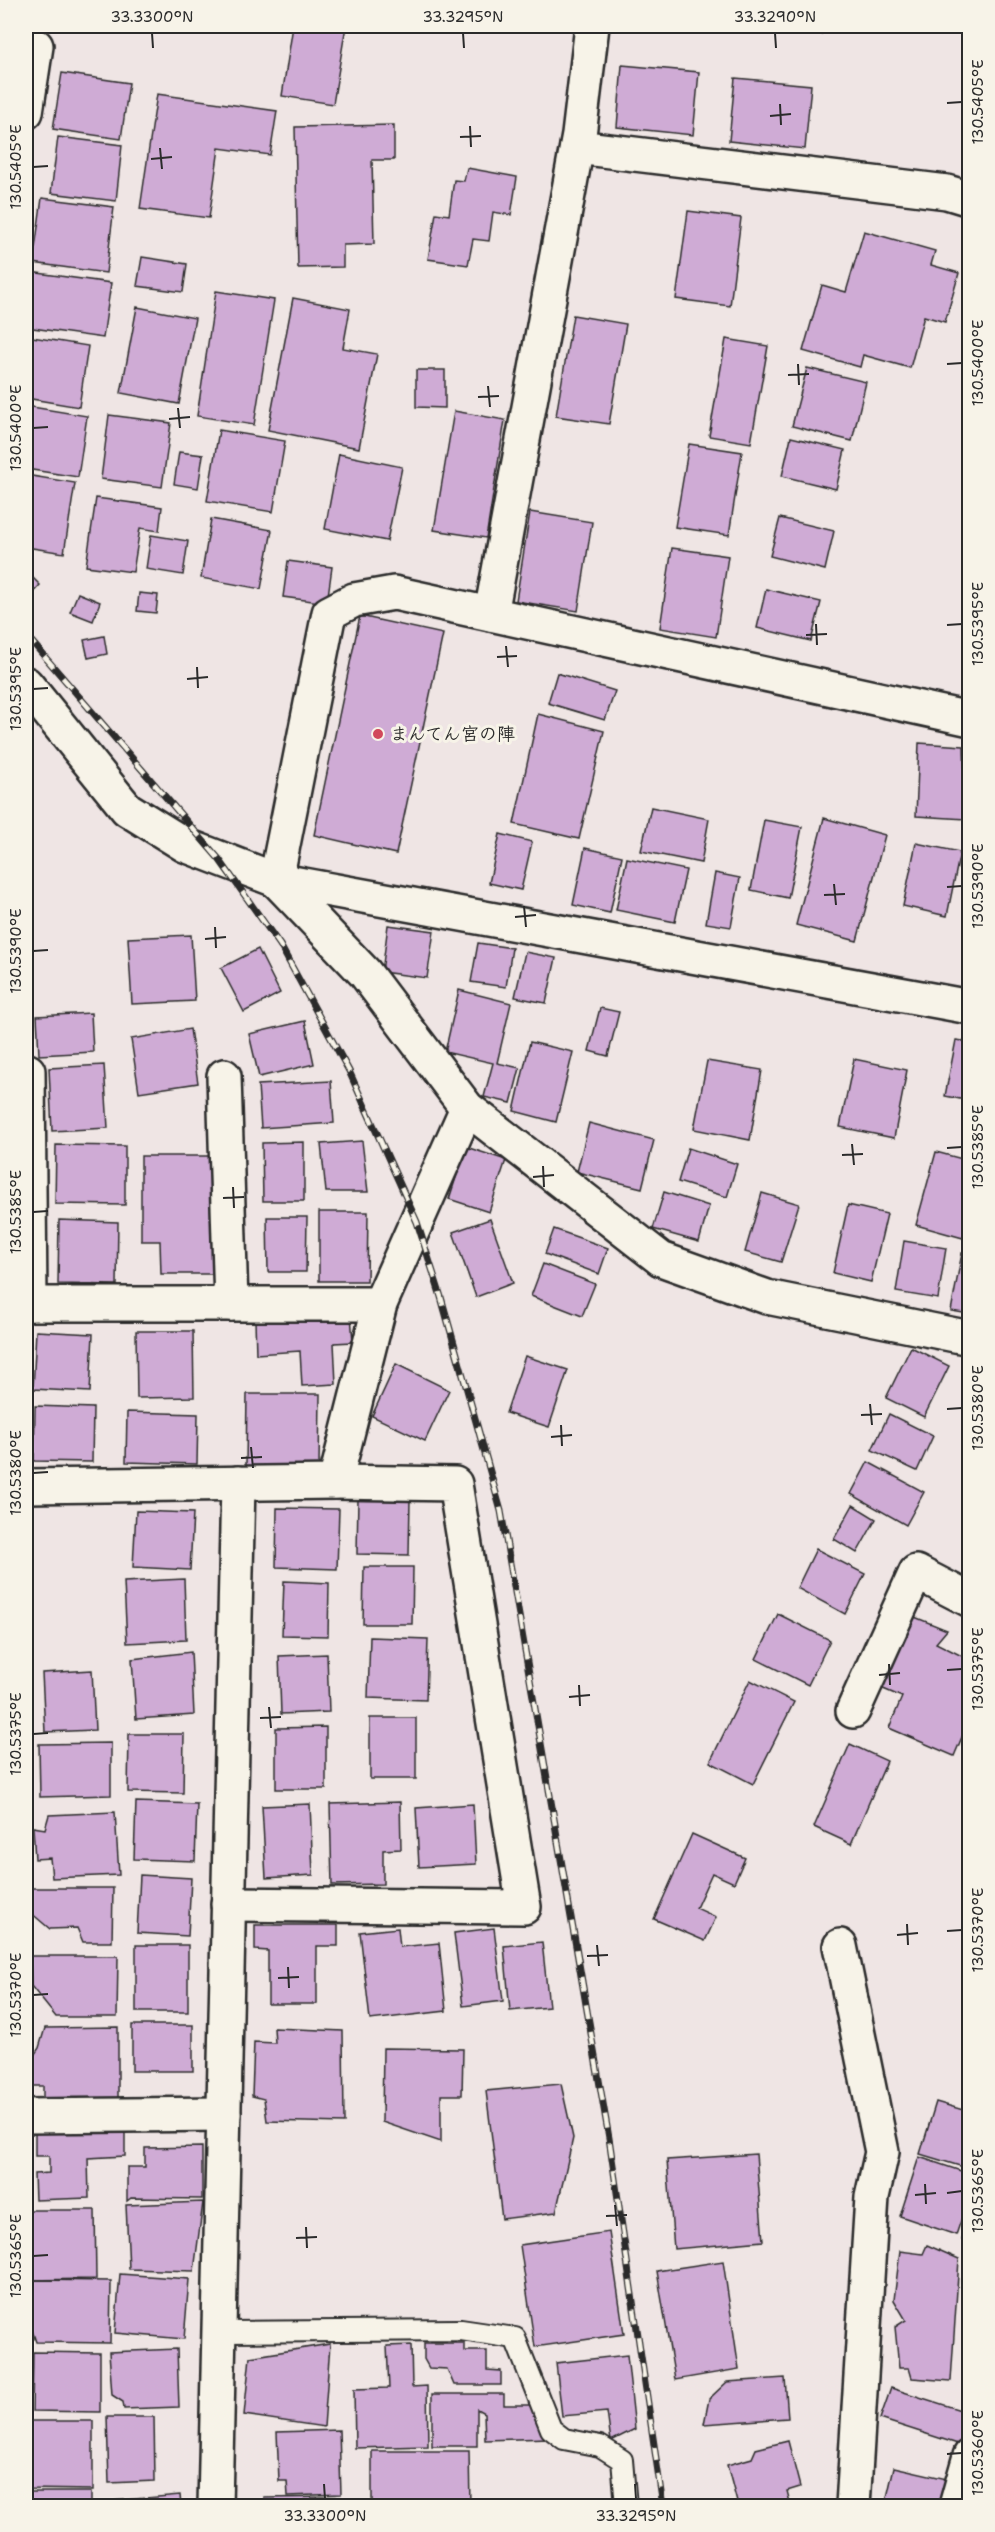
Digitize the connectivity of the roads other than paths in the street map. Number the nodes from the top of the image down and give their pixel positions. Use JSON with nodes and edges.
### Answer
{"nodes":[{"id":1,"x":592,"y":26,"type":"edge"},
{"id":2,"x":26,"y":45,"type":"edge"},
{"id":3,"x":26,"y":112,"type":"edge"},
{"id":4,"x":577,"y":147,"type":"junction"},
{"id":5,"x":969,"y":200,"type":"edge"},
{"id":6,"x":491,"y":614,"type":"junction"},
{"id":7,"x":29,"y":691,"type":"edge"},
{"id":8,"x":969,"y":719,"type":"edge"},
{"id":9,"x":276,"y":880,"type":"junction"},
{"id":10,"x":969,"y":1007,"type":"edge"},
{"id":11,"x":28,"y":1071,"type":"dead end"},
{"id":12,"x":224,"y":1076,"type":"dead end"},
{"id":13,"x":467,"y":1108,"type":"junction"},
{"id":14,"x":28,"y":1304,"type":"edge"},
{"id":15,"x":231,"y":1304,"type":"junction"},
{"id":16,"x":380,"y":1304,"type":"junction"},
{"id":17,"x":969,"y":1338,"type":"edge"},
{"id":18,"x":334,"y":1482,"type":"junction"},
{"id":19,"x":238,"y":1483,"type":"junction"},
{"id":20,"x":26,"y":1486,"type":"edge"},
{"id":21,"x":969,"y":1600,"type":"edge"},
{"id":22,"x":853,"y":1711,"type":"dead end"},
{"id":23,"x":228,"y":1904,"type":"junction"},
{"id":24,"x":840,"y":1946,"type":"dead end"},
{"id":25,"x":224,"y":2114,"type":"junction"},
{"id":26,"x":26,"y":2116,"type":"edge"},
{"id":27,"x":219,"y":2332,"type":"junction"},
{"id":28,"x":969,"y":2456,"type":"edge"},
{"id":29,"x":215,"y":2506,"type":"edge"},
{"id":30,"x":626,"y":2506,"type":"edge"},
{"id":31,"x":853,"y":2506,"type":"edge"},
{"id":32,"x":956,"y":2506,"type":"edge"}],
"edges":[{"from":1,"to":4,"type":"street"},
{"from":2,"to":3,"type":"street"},
{"from":4,"to":5,"type":"street"},
{"from":4,"to":6,"type":"street"},
{"from":6,"to":8,"type":"street"},
{"from":6,"to":9,"type":"street"},
{"from":7,"to":9,"type":"street"},
{"from":9,"to":10,"type":"street"},
{"from":9,"to":13,"type":"street"},
{"from":11,"to":14,"type":"street"},
{"from":12,"to":15,"type":"street"},
{"from":13,"to":16,"type":"street"},
{"from":13,"to":17,"type":"street"},
{"from":14,"to":15,"type":"street"},
{"from":15,"to":16,"type":"street"},
{"from":16,"to":18,"type":"street"},
{"from":18,"to":19,"type":"street"},
{"from":18,"to":23,"type":"street"},
{"from":19,"to":20,"type":"street"},
{"from":19,"to":23,"type":"street"},
{"from":21,"to":22,"type":"street"},
{"from":23,"to":25,"type":"street"},
{"from":24,"to":31,"type":"street"},
{"from":25,"to":26,"type":"street"},
{"from":25,"to":27,"type":"street"},
{"from":27,"to":29,"type":"street"},
{"from":27,"to":30,"type":"lane"},
{"from":28,"to":32,"type":"street"}]}
